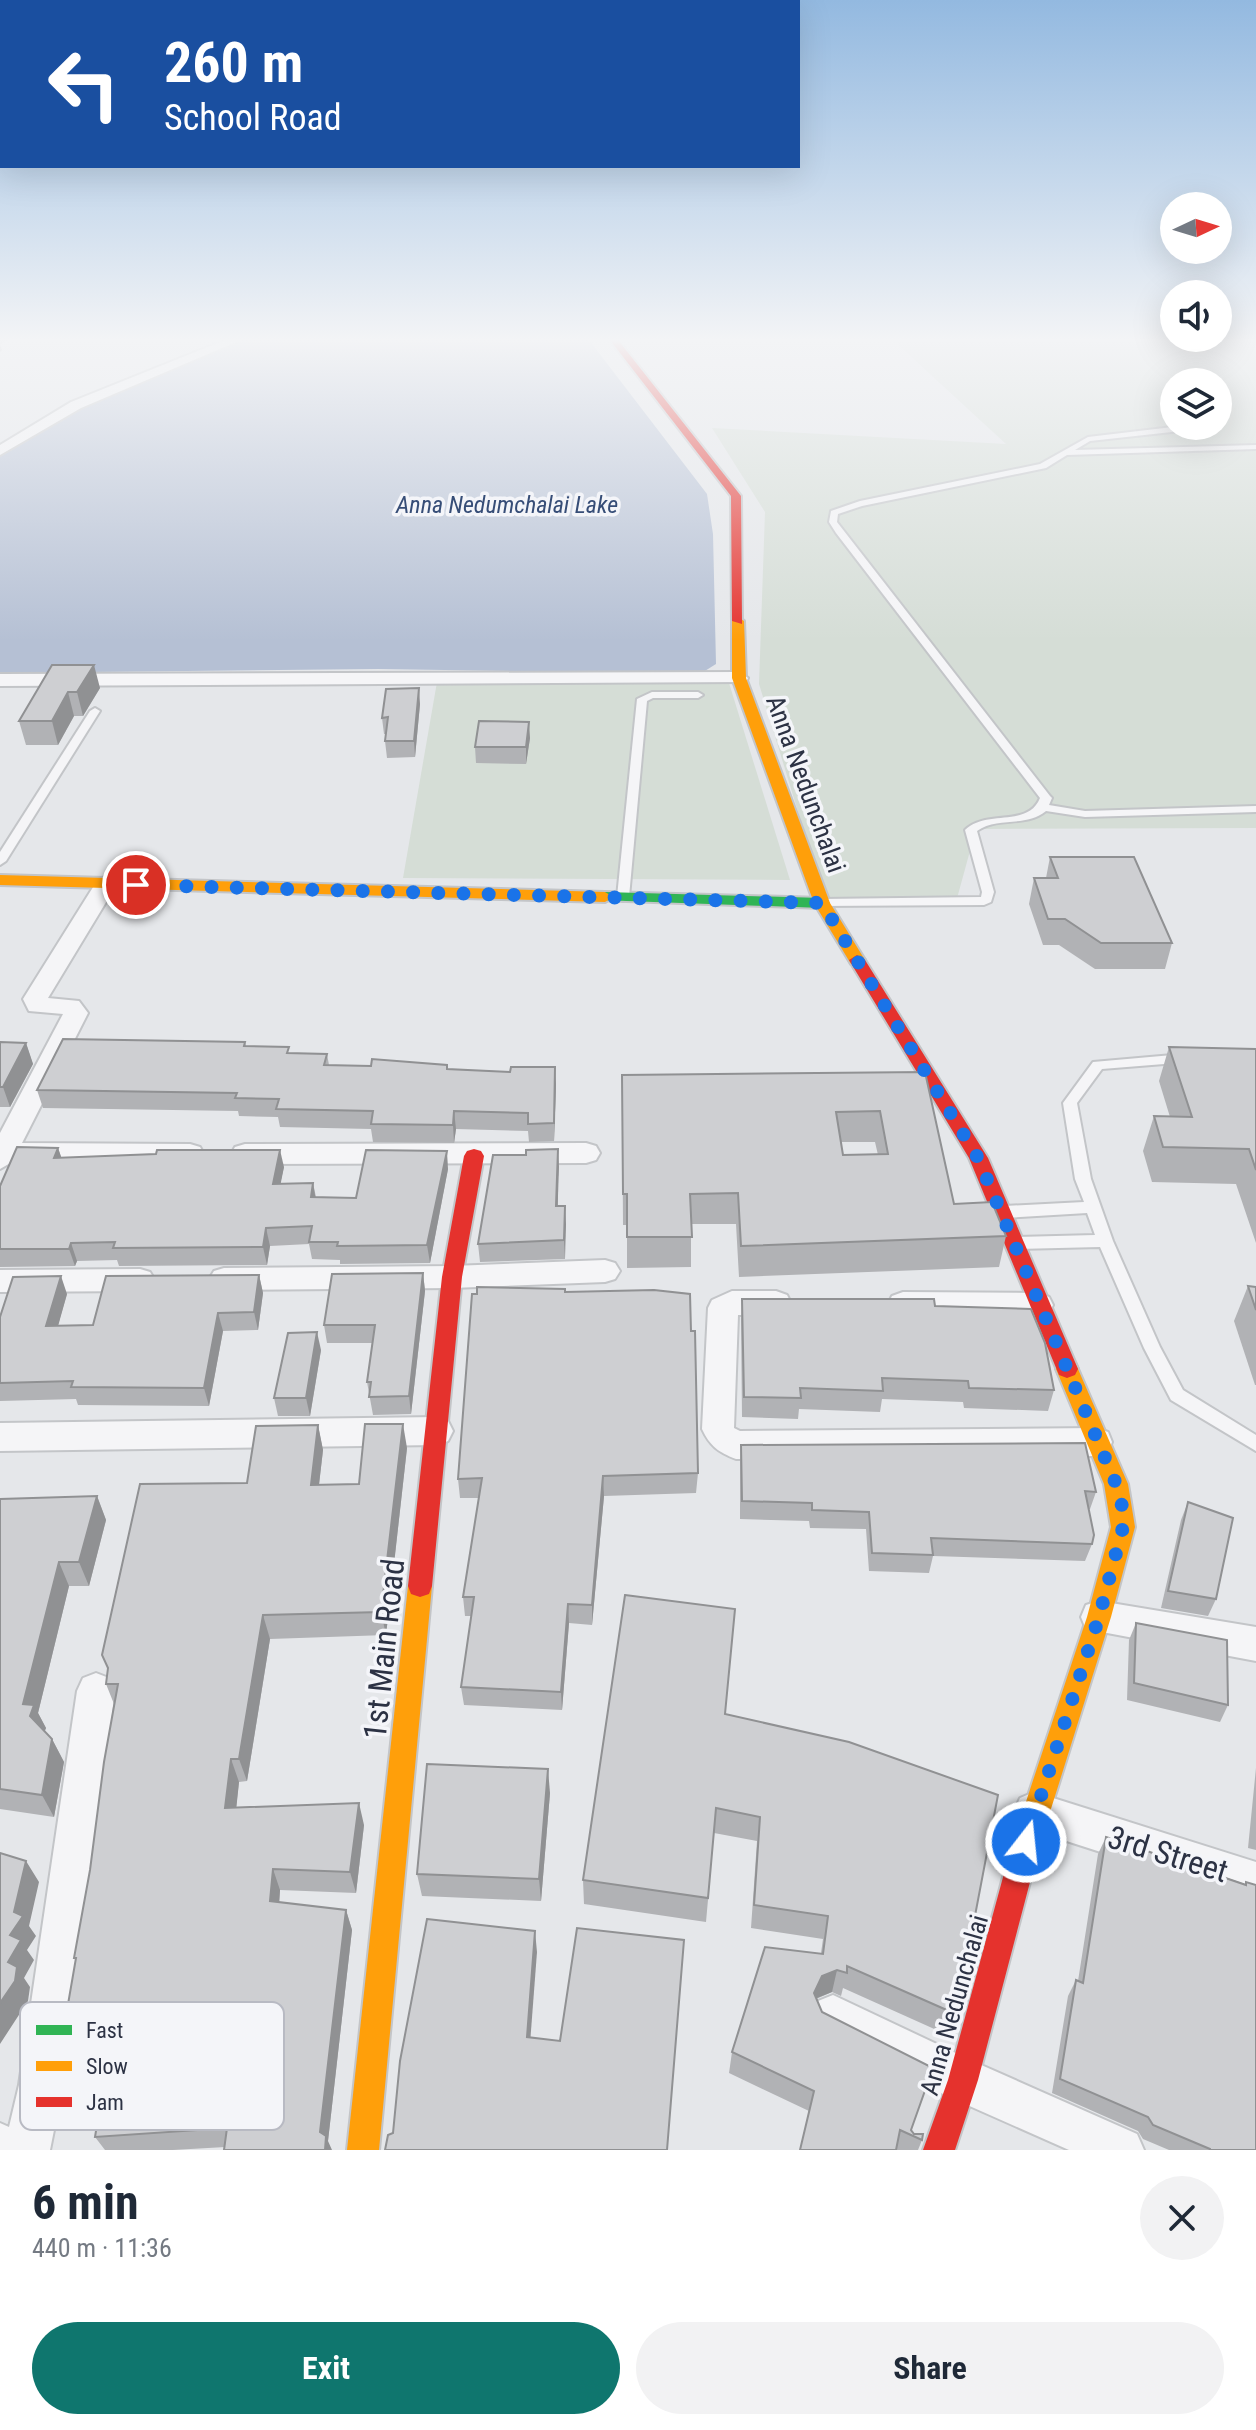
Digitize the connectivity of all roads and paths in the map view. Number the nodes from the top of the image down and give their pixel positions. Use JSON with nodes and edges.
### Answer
{"nodes":[{"id":1,"x":692,"y":440,"type":"edge"},
{"id":2,"x":1087,"y":440,"type":"edge"},
{"id":3,"x":1256,"y":447,"type":"edge"},
{"id":4,"x":1067,"y":453,"type":"junction"},
{"id":5,"x":739,"y":678,"type":"junction"},
{"id":6,"x":0,"y":680,"type":"edge"},
{"id":7,"x":698,"y":695,"type":"dead end"},
{"id":8,"x":95,"y":711,"type":"dead end"},
{"id":9,"x":1043,"y":807,"type":"junction"},
{"id":10,"x":1256,"y":809,"type":"edge"},
{"id":11,"x":0,"y":861,"type":"edge"},
{"id":12,"x":0,"y":880,"type":"edge"},
{"id":13,"x":106,"y":884,"type":"junction"},
{"id":14,"x":623,"y":897,"type":"junction"},
{"id":15,"x":822,"y":903,"type":"junction"},
{"id":16,"x":1196,"y":1060,"type":"edge"},
{"id":17,"x":4,"y":1145,"type":"edge"},
{"id":18,"x":586,"y":1153,"type":"dead end"},
{"id":19,"x":474,"y":1156,"type":"junction"},
{"id":20,"x":1093,"y":1207,"type":"junction"},
{"id":21,"x":1000,"y":1212,"type":"junction"},
{"id":22,"x":1105,"y":1241,"type":"junction"},
{"id":23,"x":1013,"y":1243,"type":"junction"},
{"id":24,"x":605,"y":1271,"type":"dead end"},
{"id":25,"x":452,"y":1277,"type":"junction"},
{"id":26,"x":202,"y":1279,"type":"edge"},
{"id":27,"x":171,"y":1280,"type":"edge"},
{"id":28,"x":0,"y":1281,"type":"edge"},
{"id":29,"x":803,"y":1304,"type":"edge"},
{"id":30,"x":866,"y":1304,"type":"edge"},
{"id":31,"x":1038,"y":1305,"type":"junction"},
{"id":32,"x":437,"y":1431,"type":"junction"},
{"id":33,"x":0,"y":1437,"type":"edge"},
{"id":34,"x":1096,"y":1442,"type":"junction"},
{"id":35,"x":1256,"y":1444,"type":"edge"},
{"id":36,"x":1099,"y":1617,"type":"junction"},
{"id":37,"x":1256,"y":1644,"type":"edge"},
{"id":38,"x":96,"y":1691,"type":"dead end"},
{"id":39,"x":1034,"y":1812,"type":"junction"},
{"id":40,"x":1256,"y":1882,"type":"edge"},
{"id":41,"x":53,"y":2002,"type":"edge"},
{"id":42,"x":833,"y":2016,"type":"edge"},
{"id":43,"x":963,"y":2080,"type":"junction"},
{"id":44,"x":31,"y":2130,"type":"edge"},
{"id":45,"x":0,"y":2146,"type":"edge"},
{"id":46,"x":9,"y":2150,"type":"edge"},
{"id":47,"x":27,"y":2150,"type":"edge"},
{"id":48,"x":363,"y":2150,"type":"edge"},
{"id":49,"x":939,"y":2150,"type":"edge"},
{"id":50,"x":1121,"y":2150,"type":"edge"}],
"edges":[{"from":1,"to":5,"type":"street","name":"Anna Nedunchalai"},
{"from":2,"to":4,"type":"lane"},
{"from":3,"to":4,"type":"lane"},
{"from":4,"to":9,"type":"lane"},
{"from":5,"to":6,"type":"street"},
{"from":5,"to":15,"type":"street","name":"Anna Nedunchalai"},
{"from":7,"to":14,"type":"lane"},
{"from":8,"to":11,"type":"lane"},
{"from":9,"to":10,"type":"lane"},
{"from":9,"to":15,"type":"lane"},
{"from":12,"to":13,"type":"street"},
{"from":13,"to":14,"type":"street"},
{"from":13,"to":17,"type":"street"},
{"from":14,"to":15,"type":"street"},
{"from":15,"to":21,"type":"street","name":"Anna Nedunchalai"},
{"from":16,"to":20,"type":"lane"},
{"from":17,"to":19,"type":"street"},
{"from":18,"to":19,"type":"street"},
{"from":19,"to":25,"type":"street","name":"1st Main Road"},
{"from":20,"to":21,"type":"lane"},
{"from":20,"to":22,"type":"lane"},
{"from":21,"to":23,"type":"street","name":"Anna Nedunchalai"},
{"from":22,"to":23,"type":"lane"},
{"from":22,"to":35,"type":"lane"},
{"from":23,"to":31,"type":"street","name":"Anna Nedunchalai"},
{"from":24,"to":25,"type":"street"},
{"from":25,"to":26,"type":"street"},
{"from":25,"to":32,"type":"street","name":"1st Main Road"},
{"from":27,"to":28,"type":"street"},
{"from":29,"to":34,"type":"street"},
{"from":30,"to":31,"type":"street"},
{"from":31,"to":34,"type":"street","name":"Anna Nedunchalai"},
{"from":32,"to":33,"type":"street"},
{"from":32,"to":48,"type":"street","name":"1st Main Road"},
{"from":34,"to":36,"type":"street","name":"Anna Nedunchalai"},
{"from":36,"to":37,"type":"street"},
{"from":36,"to":39,"type":"street","name":"Anna Nedunchalai"},
{"from":38,"to":41,"type":"street"},
{"from":39,"to":40,"type":"street","name":"3rd Street"},
{"from":39,"to":43,"type":"street","name":"Anna Nedunchalai"},
{"from":42,"to":43,"type":"street"},
{"from":43,"to":49,"type":"street","name":"Anna Nedunchalai"},
{"from":43,"to":50,"type":"street"},
{"from":44,"to":47,"type":"street"},
{"from":45,"to":46,"type":"street"}]}
